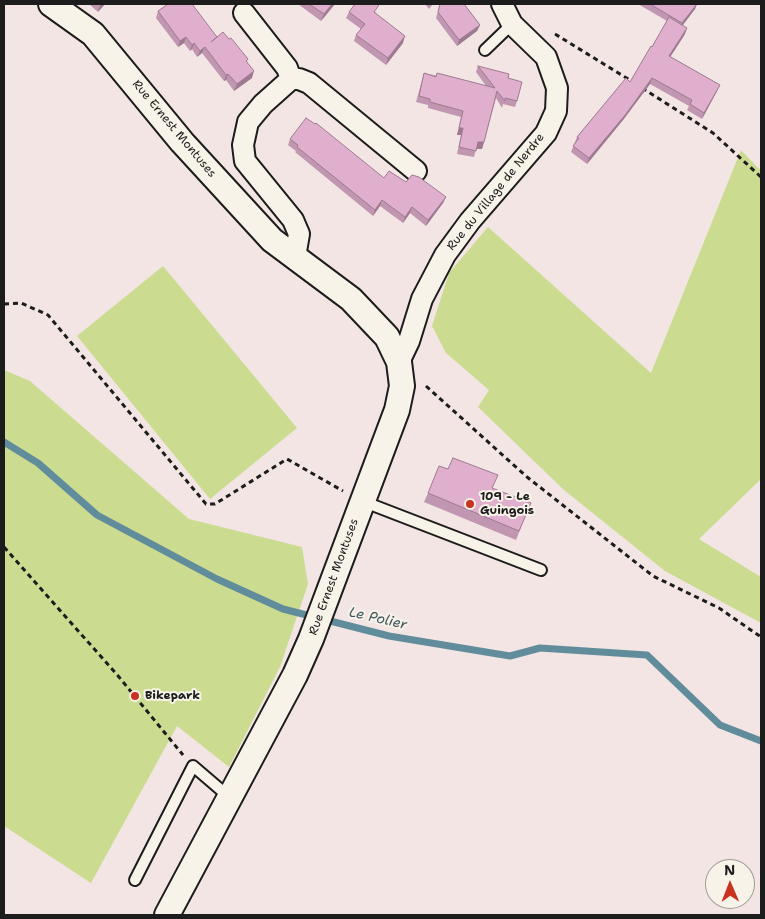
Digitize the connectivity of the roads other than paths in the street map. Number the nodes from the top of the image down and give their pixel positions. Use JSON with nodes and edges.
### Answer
{"nodes":[{"id":1,"x":50,"y":4,"type":"edge"},
{"id":2,"x":502,"y":4,"type":"edge"},
{"id":3,"x":244,"y":13,"type":"dead end"},
{"id":4,"x":512,"y":24,"type":"junction"},
{"id":5,"x":485,"y":50,"type":"dead end"},
{"id":6,"x":291,"y":79,"type":"junction"},
{"id":7,"x":416,"y":171,"type":"dead end"},
{"id":8,"x":296,"y":257,"type":"junction"},
{"id":9,"x":399,"y":362,"type":"junction"},
{"id":10,"x":362,"y":501,"type":"junction"},
{"id":11,"x":541,"y":570,"type":"dead end"},
{"id":12,"x":231,"y":795,"type":"junction"},
{"id":13,"x":135,"y":880,"type":"dead end"},
{"id":14,"x":167,"y":915,"type":"edge"}],
"edges":[{"from":1,"to":8,"type":"street","name":"Rue Ernest Montuses"},
{"from":2,"to":4,"type":"street","name":"Rue du Village de Nerdre"},
{"from":3,"to":6,"type":"street"},
{"from":4,"to":5,"type":"lane"},
{"from":4,"to":9,"type":"street","name":"Rue du Village de Nerdre"},
{"from":6,"to":7,"type":"street"},
{"from":6,"to":8,"type":"street"},
{"from":8,"to":9,"type":"street","name":"Rue Ernest Montuses"},
{"from":9,"to":10,"type":"street","name":"Rue Ernest Montuses"},
{"from":10,"to":11,"type":"lane"},
{"from":10,"to":12,"type":"street","name":"Rue Ernest Montuses"},
{"from":12,"to":13,"type":"lane"},
{"from":12,"to":14,"type":"street","name":"Rue Ernest Montuses"}]}
